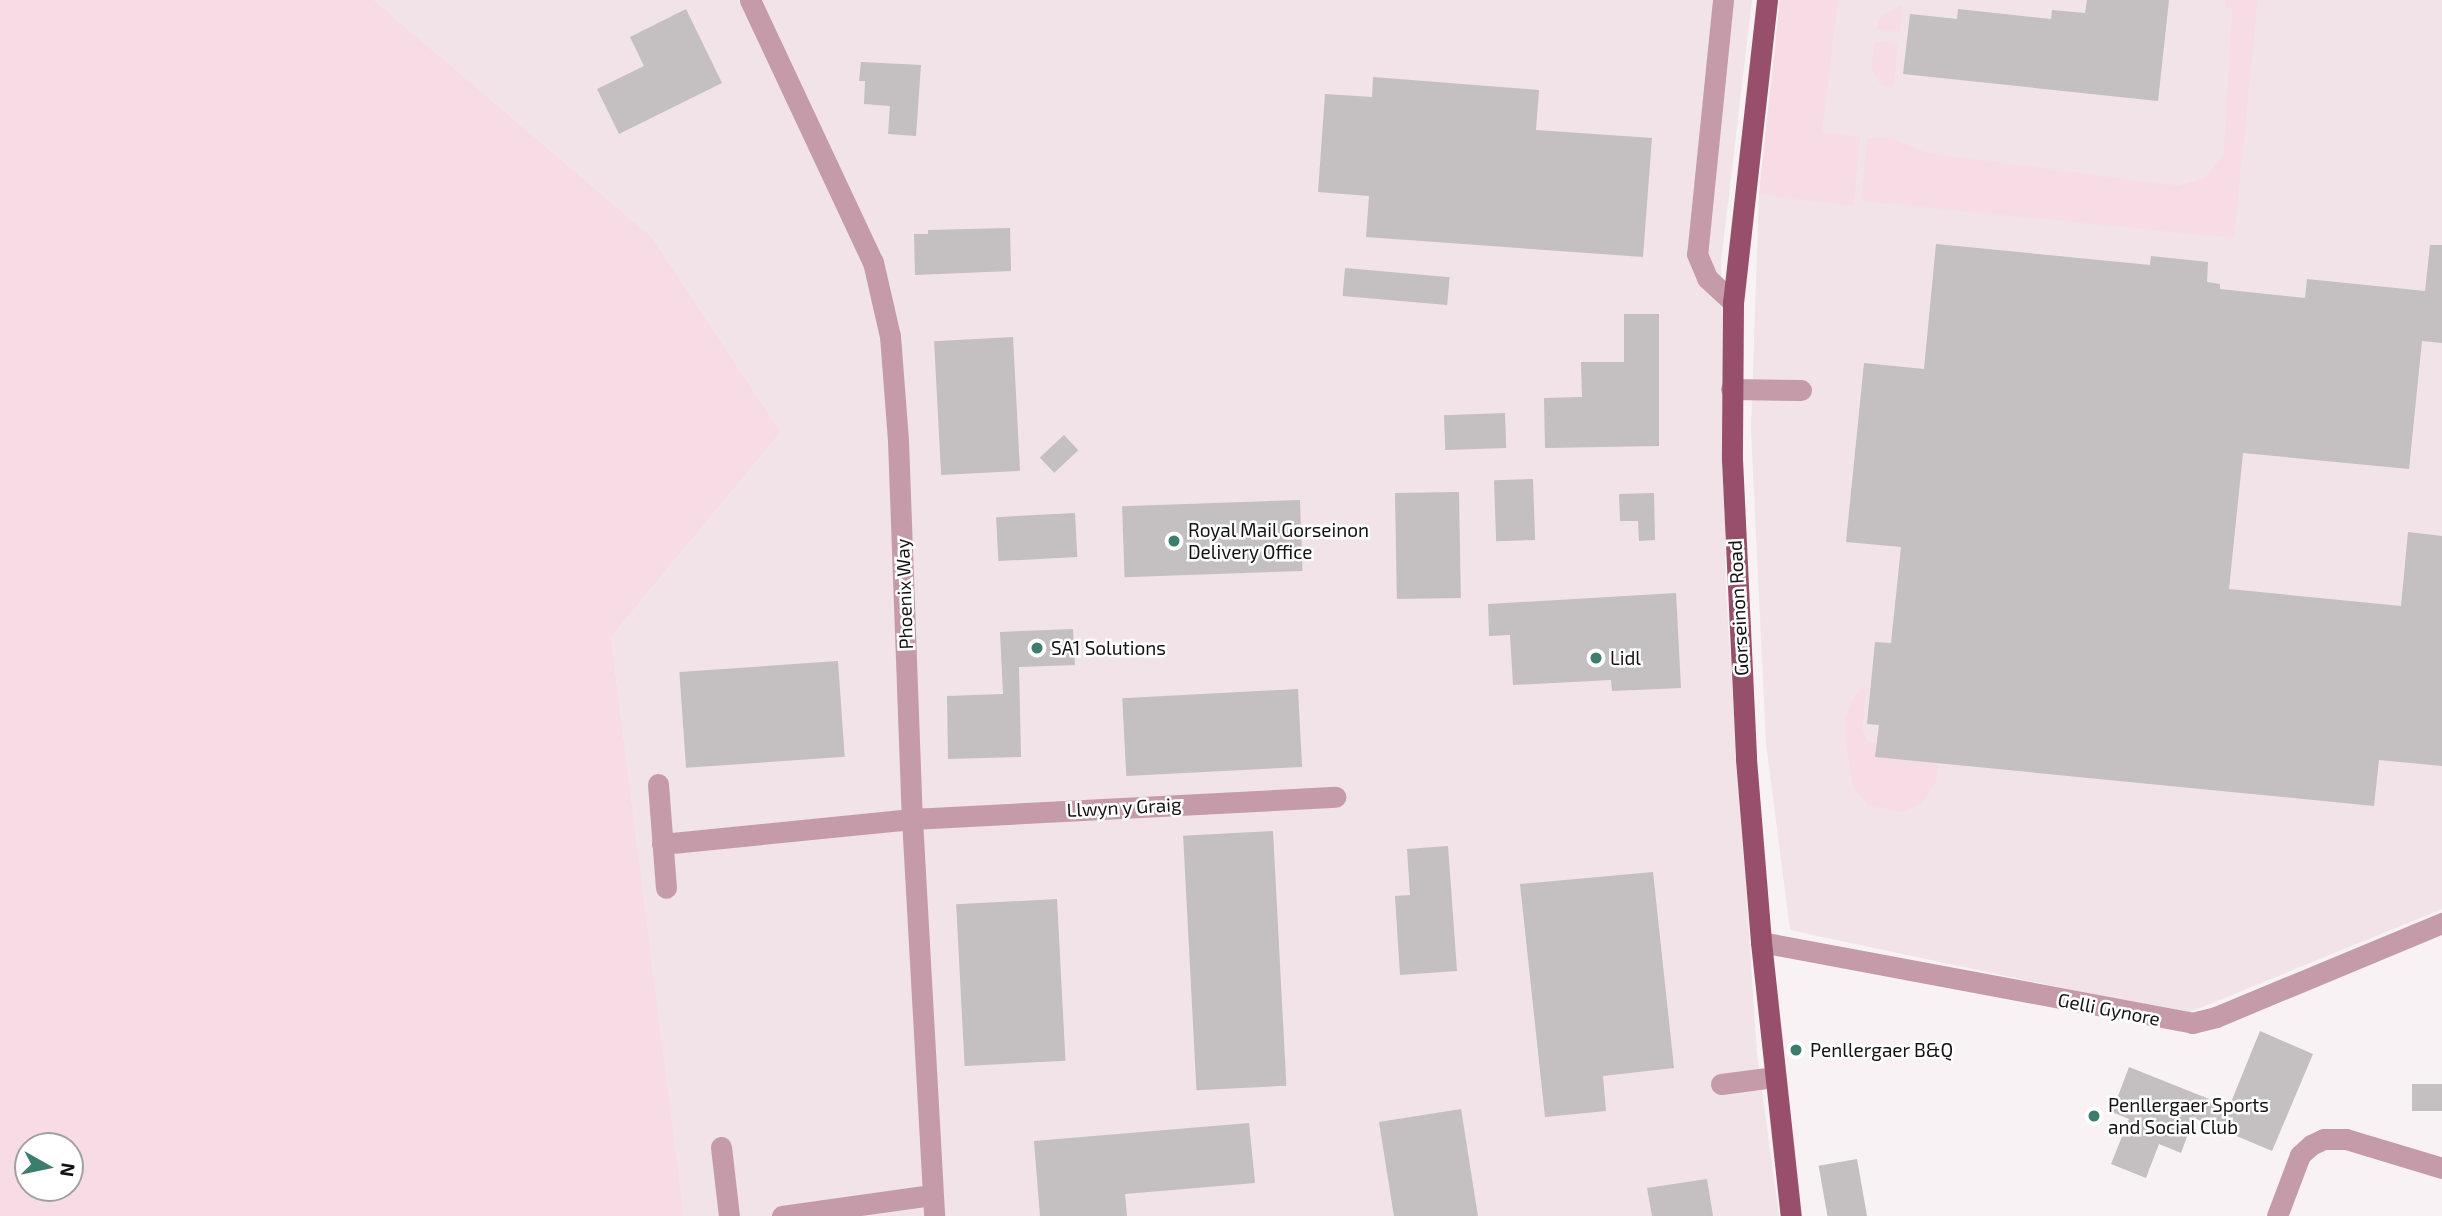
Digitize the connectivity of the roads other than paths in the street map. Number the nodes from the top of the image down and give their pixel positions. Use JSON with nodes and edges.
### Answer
{"nodes":[{"id":1,"x":750,"y":0,"type":"edge"},
{"id":2,"x":1723,"y":0,"type":"edge"},
{"id":3,"x":1767,"y":0,"type":"edge"},
{"id":4,"x":1733,"y":302,"type":"junction"},
{"id":5,"x":1731,"y":389,"type":"junction"},
{"id":6,"x":1801,"y":390,"type":"dead end"},
{"id":7,"x":658,"y":785,"type":"dead end"},
{"id":8,"x":1335,"y":797,"type":"dead end"},
{"id":9,"x":912,"y":819,"type":"junction"},
{"id":10,"x":662,"y":844,"type":"junction"},
{"id":11,"x":666,"y":888,"type":"dead end"},
{"id":12,"x":2442,"y":923,"type":"edge"},
{"id":13,"x":1761,"y":942,"type":"junction"},
{"id":14,"x":1774,"y":1077,"type":"junction"},
{"id":15,"x":1721,"y":1084,"type":"dead end"},
{"id":16,"x":722,"y":1147,"type":"dead end"},
{"id":17,"x":2442,"y":1168,"type":"edge"},
{"id":18,"x":933,"y":1206,"type":"edge"},
{"id":19,"x":730,"y":1216,"type":"edge"},
{"id":20,"x":782,"y":1216,"type":"edge"},
{"id":21,"x":1791,"y":1216,"type":"edge"},
{"id":22,"x":2277,"y":1216,"type":"edge"}],
"edges":[{"from":1,"to":9,"type":"street","name":"Phoenix Way"},
{"from":2,"to":4,"type":"street"},
{"from":3,"to":4,"type":"main road","name":"Gorseinon Road"},
{"from":4,"to":5,"type":"main road","name":"Gorseinon Road"},
{"from":5,"to":6,"type":"street"},
{"from":5,"to":13,"type":"main road","name":"Gorseinon Road"},
{"from":7,"to":10,"type":"street"},
{"from":8,"to":9,"type":"street","name":"Llwyn y Graig"},
{"from":9,"to":10,"type":"street","name":"Llwyn y Graig"},
{"from":9,"to":18,"type":"street","name":"Phoenix Way"},
{"from":10,"to":11,"type":"street"},
{"from":12,"to":13,"type":"street","name":"Gelli Gynore"},
{"from":13,"to":14,"type":"main road","name":"Gorseinon Road"},
{"from":14,"to":15,"type":"street"},
{"from":14,"to":21,"type":"main road","name":"Gorseinon Road"},
{"from":16,"to":19,"type":"street"},
{"from":17,"to":22,"type":"street"},
{"from":18,"to":20,"type":"street"}]}
